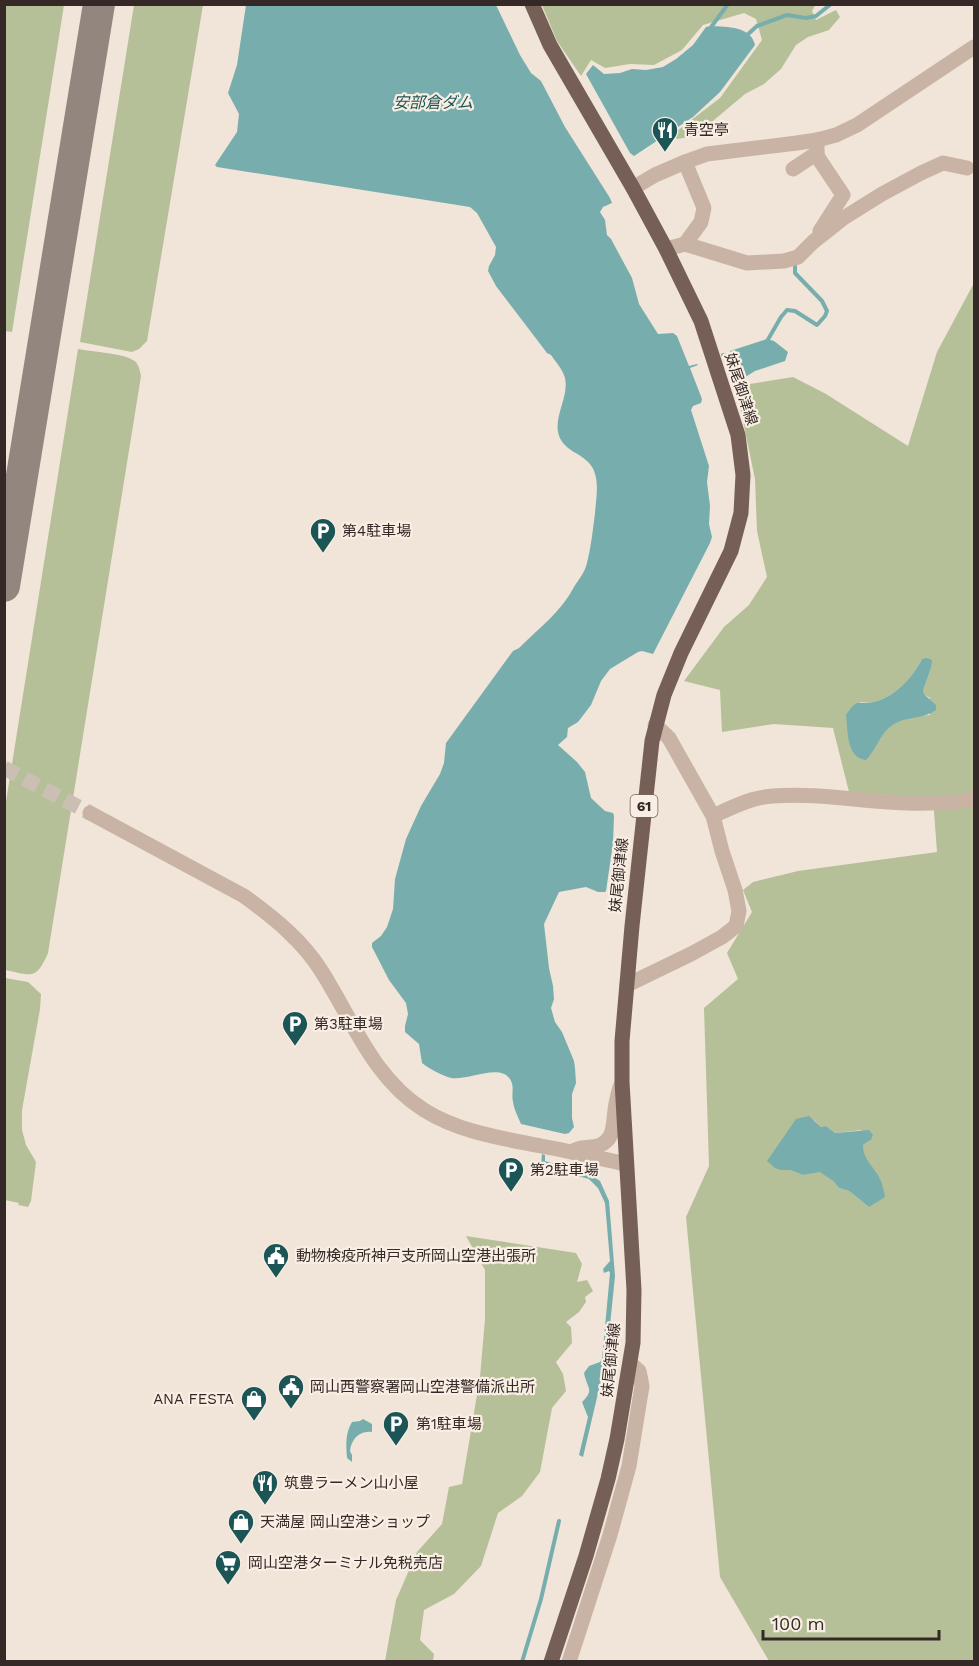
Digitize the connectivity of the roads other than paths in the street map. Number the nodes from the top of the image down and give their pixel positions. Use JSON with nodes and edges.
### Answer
{"nodes":[{"id":1,"x":532,"y":4,"type":"edge"},
{"id":2,"x":975,"y":47,"type":"edge"},
{"id":3,"x":817,"y":147,"type":"junction"},
{"id":4,"x":685,"y":162,"type":"junction"},
{"id":5,"x":967,"y":168,"type":"dead end"},
{"id":6,"x":793,"y":169,"type":"dead end"},
{"id":7,"x":633,"y":188,"type":"junction"},
{"id":8,"x":813,"y":242,"type":"junction"},
{"id":9,"x":685,"y":244,"type":"junction"},
{"id":10,"x":666,"y":249,"type":"junction"},
{"id":11,"x":655,"y":725,"type":"junction"},
{"id":12,"x":975,"y":798,"type":"edge"},
{"id":13,"x":90,"y":813,"type":"tunnel mouth"},
{"id":14,"x":713,"y":816,"type":"junction"},
{"id":15,"x":627,"y":986,"type":"junction"},
{"id":16,"x":622,"y":1082,"type":"junction"},
{"id":17,"x":573,"y":1152,"type":"junction"},
{"id":18,"x":626,"y":1164,"type":"junction"},
{"id":19,"x":630,"y":1363,"type":"junction"},
{"id":20,"x":602,"y":1498,"type":"junction"},
{"id":21,"x":620,"y":1502,"type":"junction"},
{"id":22,"x":551,"y":1662,"type":"edge"},
{"id":23,"x":569,"y":1662,"type":"edge"}],
"edges":[{"from":1,"to":7,"type":"main road","name":"妹尾御津線","number":"61"},
{"from":2,"to":3,"type":"street"},
{"from":3,"to":4,"type":"street"},
{"from":3,"to":6,"type":"street"},
{"from":3,"to":8,"type":"street"},
{"from":4,"to":7,"type":"street"},
{"from":4,"to":9,"type":"street"},
{"from":5,"to":8,"type":"street"},
{"from":7,"to":10,"type":"main road","name":"妹尾御津線","number":"61"},
{"from":8,"to":9,"type":"street"},
{"from":9,"to":10,"type":"street"},
{"from":10,"to":11,"type":"main road","name":"妹尾御津線","number":"61"},
{"from":11,"to":14,"type":"street"},
{"from":11,"to":15,"type":"main road","name":"妹尾御津線","number":"61"},
{"from":12,"to":14,"type":"street"},
{"from":13,"to":17,"type":"street"},
{"from":14,"to":15,"type":"street"},
{"from":15,"to":16,"type":"main road","name":"妹尾御津線","number":"61"},
{"from":16,"to":17,"type":"street"},
{"from":16,"to":18,"type":"main road","name":"妹尾御津線","number":"61"},
{"from":17,"to":18,"type":"street"},
{"from":18,"to":19,"type":"main road","name":"妹尾御津線","number":"61"},
{"from":19,"to":20,"type":"main road","name":"妹尾御津線","number":"61"},
{"from":19,"to":21,"type":"street"},
{"from":20,"to":21,"type":"street"},
{"from":20,"to":22,"type":"main road","name":"妹尾御津線","number":"61"},
{"from":21,"to":23,"type":"street"}]}
